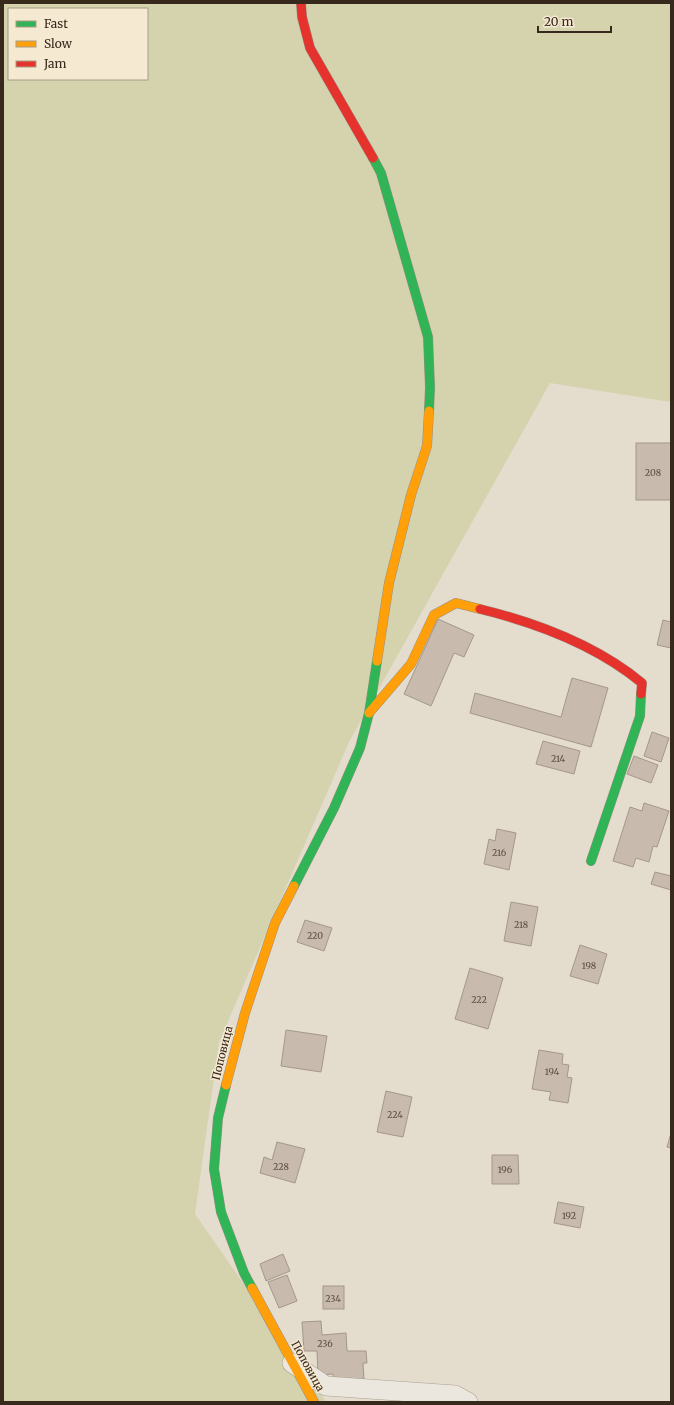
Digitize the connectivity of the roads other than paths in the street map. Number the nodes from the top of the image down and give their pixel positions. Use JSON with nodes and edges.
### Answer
{"nodes":[{"id":1,"x":301,"y":3,"type":"edge"},
{"id":2,"x":369,"y":713,"type":"junction"},
{"id":3,"x":591,"y":861,"type":"dead end"},
{"id":4,"x":292,"y":1363,"type":"junction"},
{"id":5,"x":314,"y":1402,"type":"edge"},
{"id":6,"x":468,"y":1402,"type":"edge"}],
"edges":[{"from":1,"to":2,"type":"street","name":"Поповица"},
{"from":2,"to":3,"type":"street"},
{"from":2,"to":4,"type":"street","name":"Поповица"},
{"from":4,"to":5,"type":"street","name":"Поповица"},
{"from":4,"to":6,"type":"street"}]}
